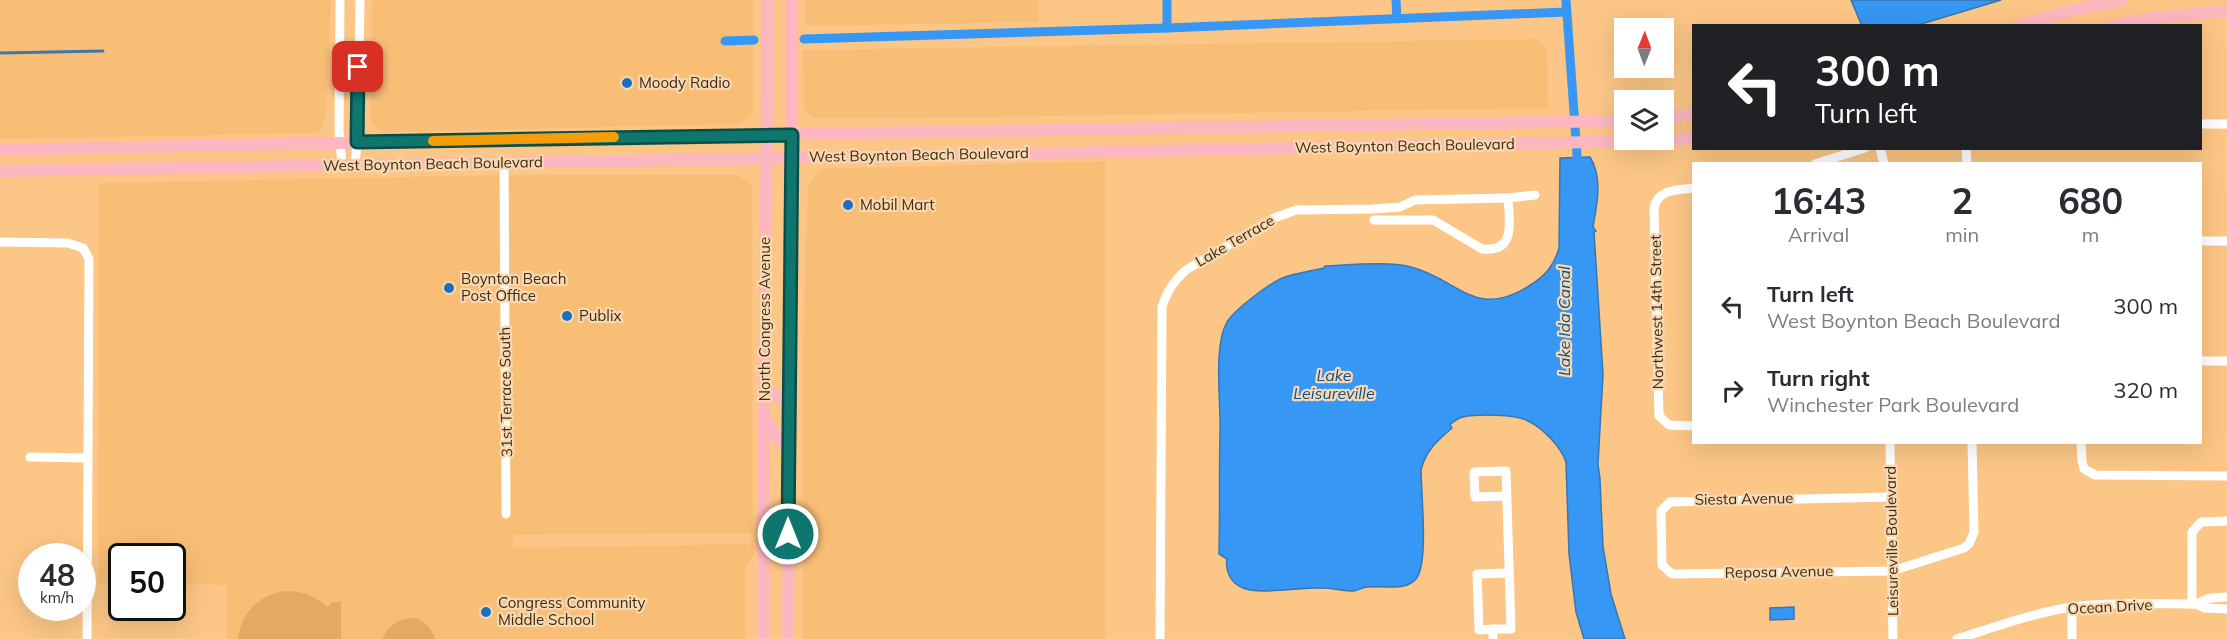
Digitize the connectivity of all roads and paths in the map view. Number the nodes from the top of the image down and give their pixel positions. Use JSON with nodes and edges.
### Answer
{"nodes":[{"id":1,"x":340,"y":0,"type":"edge"},
{"id":2,"x":360,"y":0,"type":"edge"},
{"id":3,"x":768,"y":0,"type":"edge"},
{"id":4,"x":792,"y":0,"type":"edge"},
{"id":5,"x":2121,"y":0,"type":"edge"},
{"id":6,"x":2227,"y":11,"type":"edge"},
{"id":7,"x":2025,"y":24,"type":"edge"},
{"id":8,"x":2122,"y":24,"type":"edge"},
{"id":9,"x":1692,"y":114,"type":"edge"},
{"id":10,"x":1674,"y":117,"type":"edge"},
{"id":11,"x":1614,"y":120,"type":"edge"},
{"id":12,"x":2202,"y":124,"type":"edge"},
{"id":13,"x":2227,"y":124,"type":"edge"},
{"id":14,"x":1078,"y":130,"type":"junction"},
{"id":15,"x":1114,"y":130,"type":"junction"},
{"id":16,"x":767,"y":135,"type":"junction"},
{"id":17,"x":792,"y":135,"type":"junction"},
{"id":18,"x":1692,"y":138,"type":"edge"},
{"id":19,"x":357,"y":142,"type":"junction"},
{"id":20,"x":340,"y":143,"type":"junction"},
{"id":21,"x":0,"y":150,"type":"edge"},
{"id":22,"x":1859,"y":150,"type":"edge"},
{"id":23,"x":1056,"y":152,"type":"junction"},
{"id":24,"x":1090,"y":152,"type":"junction"},
{"id":25,"x":766,"y":158,"type":"junction"},
{"id":26,"x":792,"y":158,"type":"junction"},
{"id":27,"x":1821,"y":162,"type":"edge"},
{"id":28,"x":504,"y":163,"type":"junction"},
{"id":29,"x":349,"y":165,"type":"junction"},
{"id":30,"x":0,"y":171,"type":"edge"},
{"id":31,"x":1692,"y":188,"type":"edge"},
{"id":32,"x":1535,"y":195,"type":"dead end"},
{"id":33,"x":1508,"y":198,"type":"junction"},
{"id":34,"x":1374,"y":220,"type":"dead end"},
{"id":35,"x":2202,"y":241,"type":"edge"},
{"id":36,"x":2227,"y":241,"type":"edge"},
{"id":37,"x":0,"y":242,"type":"edge"},
{"id":38,"x":2202,"y":361,"type":"edge"},
{"id":39,"x":2227,"y":361,"type":"edge"},
{"id":40,"x":765,"y":386,"type":"junction"},
{"id":41,"x":789,"y":407,"type":"junction"},
{"id":42,"x":764,"y":418,"type":"junction"},
{"id":43,"x":1692,"y":426,"type":"edge"},
{"id":44,"x":1890,"y":444,"type":"edge"},
{"id":45,"x":1972,"y":444,"type":"edge"},
{"id":46,"x":2081,"y":444,"type":"edge"},
{"id":47,"x":789,"y":453,"type":"junction"},
{"id":48,"x":30,"y":457,"type":"dead end"},
{"id":49,"x":88,"y":458,"type":"junction"},
{"id":50,"x":2227,"y":476,"type":"edge"},
{"id":51,"x":1507,"y":496,"type":"junction"},
{"id":52,"x":1891,"y":496,"type":"junction"},
{"id":53,"x":506,"y":514,"type":"dead end"},
{"id":54,"x":2227,"y":521,"type":"edge"},
{"id":55,"x":86,"y":543,"type":"edge"},
{"id":56,"x":1666,"y":570,"type":"joint"},
{"id":57,"x":1892,"y":571,"type":"junction"},
{"id":58,"x":1509,"y":573,"type":"junction"},
{"id":59,"x":2227,"y":597,"type":"edge"},
{"id":60,"x":2194,"y":604,"type":"junction"},
{"id":61,"x":2072,"y":607,"type":"junction"},
{"id":62,"x":2227,"y":609,"type":"edge"},
{"id":63,"x":86,"y":621,"type":"edge"},
{"id":64,"x":1493,"y":634,"type":"edge"},
{"id":65,"x":87,"y":639,"type":"edge"},
{"id":66,"x":765,"y":639,"type":"edge"},
{"id":67,"x":788,"y":639,"type":"edge"},
{"id":68,"x":1160,"y":639,"type":"edge"},
{"id":69,"x":1893,"y":639,"type":"edge"},
{"id":70,"x":1957,"y":639,"type":"edge"},
{"id":71,"x":2072,"y":639,"type":"edge"}],
"edges":[{"from":1,"to":20,"type":"street"},
{"from":2,"to":19,"type":"street"},
{"from":3,"to":16,"type":"main road","name":"North Congress Avenue"},
{"from":4,"to":17,"type":"main road","name":"North Congress Avenue"},
{"from":5,"to":7,"type":"main road"},
{"from":6,"to":8,"type":"main road"},
{"from":9,"to":10,"type":"main road"},
{"from":11,"to":15,"type":"main road","name":"West Boynton Beach Boulevard"},
{"from":12,"to":13,"type":"street"},
{"from":14,"to":15,"type":"main road","name":"West Boynton Beach Boulevard"},
{"from":14,"to":17,"type":"main road","name":"West Boynton Beach Boulevard"},
{"from":14,"to":23,"type":"main road"},
{"from":15,"to":24,"type":"main road"},
{"from":16,"to":17,"type":"main road","name":"West Boynton Beach Boulevard"},
{"from":16,"to":19,"type":"main road","name":"West Boynton Beach Boulevard"},
{"from":16,"to":25,"type":"main road","name":"North Congress Avenue"},
{"from":17,"to":26,"type":"main road","name":"North Congress Avenue"},
{"from":18,"to":24,"type":"main road","name":"West Boynton Beach Boulevard"},
{"from":19,"to":20,"type":"main road","name":"West Boynton Beach Boulevard"},
{"from":19,"to":29,"type":"street"},
{"from":20,"to":21,"type":"main road","name":"West Boynton Beach Boulevard"},
{"from":20,"to":29,"type":"street"},
{"from":22,"to":27,"type":"street"},
{"from":23,"to":24,"type":"main road","name":"West Boynton Beach Boulevard"},
{"from":23,"to":26,"type":"main road","name":"West Boynton Beach Boulevard"},
{"from":25,"to":26,"type":"main road","name":"West Boynton Beach Boulevard"},
{"from":25,"to":28,"type":"main road","name":"West Boynton Beach Boulevard"},
{"from":25,"to":40,"type":"main road","name":"North Congress Avenue"},
{"from":26,"to":41,"type":"main road","name":"North Congress Avenue"},
{"from":28,"to":29,"type":"main road","name":"West Boynton Beach Boulevard"},
{"from":28,"to":53,"type":"street","name":"31st Terrace South"},
{"from":29,"to":30,"type":"main road","name":"West Boynton Beach Boulevard"},
{"from":31,"to":43,"type":"street","name":"Northwest 14th Street"},
{"from":32,"to":33,"type":"street","name":"Lake Terrace"},
{"from":33,"to":34,"type":"street"},
{"from":33,"to":68,"type":"street","name":"Lake Terrace"},
{"from":35,"to":36,"type":"street"},
{"from":37,"to":49,"type":"street"},
{"from":38,"to":39,"type":"street"},
{"from":40,"to":41,"type":"main road"},
{"from":40,"to":42,"type":"main road","name":"North Congress Avenue"},
{"from":41,"to":47,"type":"main road","name":"North Congress Avenue"},
{"from":42,"to":47,"type":"main road"},
{"from":42,"to":66,"type":"main road","name":"North Congress Avenue"},
{"from":44,"to":52,"type":"street","name":"Leisureville Boulevard"},
{"from":45,"to":57,"type":"street","name":"Reposa Avenue"},
{"from":46,"to":50,"type":"street"},
{"from":47,"to":67,"type":"main road","name":"North Congress Avenue"},
{"from":48,"to":49,"type":"street"},
{"from":49,"to":55,"type":"street"},
{"from":51,"to":51,"type":"street"},
{"from":51,"to":58,"type":"street"},
{"from":52,"to":56,"type":"street","name":"Siesta Avenue"},
{"from":52,"to":57,"type":"street","name":"Leisureville Boulevard"},
{"from":54,"to":60,"type":"street"},
{"from":56,"to":57,"type":"street","name":"Reposa Avenue"},
{"from":57,"to":69,"type":"street","name":"Leisureville Boulevard"},
{"from":58,"to":64,"type":"street"},
{"from":58,"to":64,"type":"street"},
{"from":59,"to":60,"type":"street","name":"Ocean Drive"},
{"from":60,"to":61,"type":"street","name":"Ocean Drive"},
{"from":60,"to":62,"type":"street","name":"Ocean Drive"},
{"from":61,"to":70,"type":"street","name":"Ocean Drive"},
{"from":61,"to":71,"type":"street"},
{"from":63,"to":65,"type":"street"}]}
